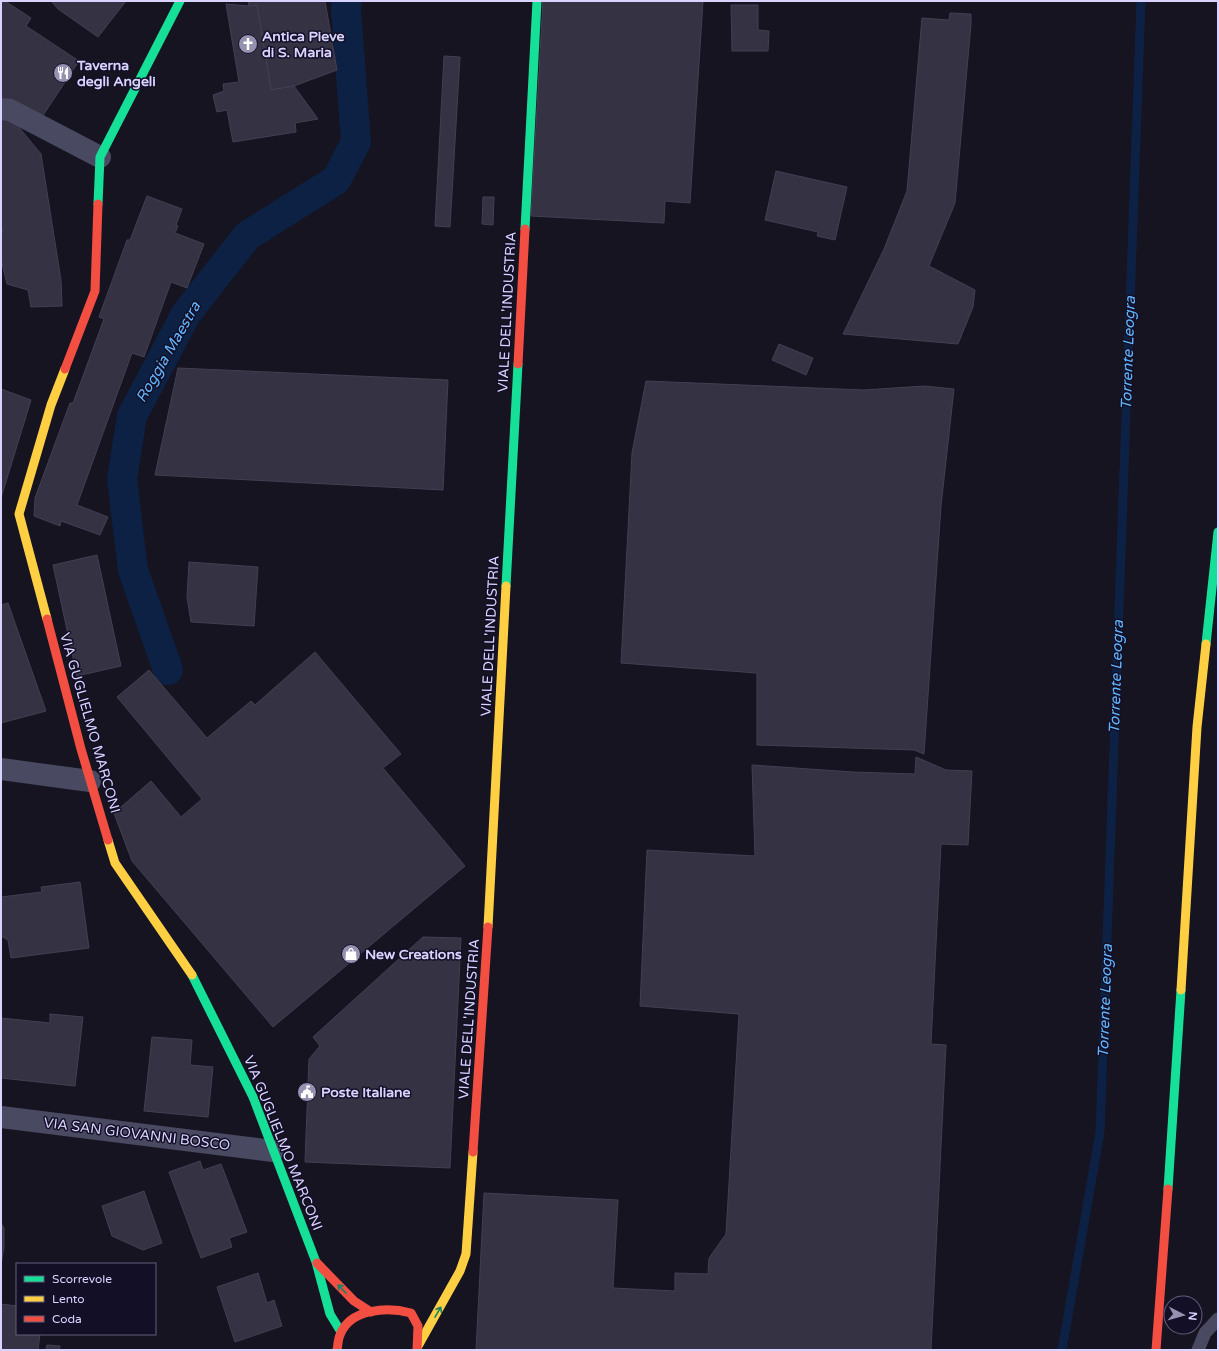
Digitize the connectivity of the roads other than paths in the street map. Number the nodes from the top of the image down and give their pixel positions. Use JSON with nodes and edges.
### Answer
{"nodes":[{"id":1,"x":180,"y":1,"type":"edge"},
{"id":2,"x":537,"y":1,"type":"edge"},
{"id":3,"x":1,"y":109,"type":"edge"},
{"id":4,"x":100,"y":157,"type":"junction"},
{"id":5,"x":1218,"y":532,"type":"edge"},
{"id":6,"x":1,"y":769,"type":"edge"},
{"id":7,"x":90,"y":781,"type":"junction"},
{"id":8,"x":1,"y":1117,"type":"edge"},
{"id":9,"x":273,"y":1151,"type":"junction"},
{"id":10,"x":316,"y":1262,"type":"junction"},
{"id":11,"x":460,"y":1271,"type":"junction"},
{"id":12,"x":438,"y":1291,"type":"dead end"},
{"id":13,"x":413,"y":1305,"type":"dead end"},
{"id":14,"x":398,"y":1309,"type":"junction"},
{"id":15,"x":371,"y":1312,"type":"junction"},
{"id":16,"x":1218,"y":1319,"type":"edge"},
{"id":17,"x":338,"y":1345,"type":"edge"},
{"id":18,"x":418,"y":1348,"type":"edge"},
{"id":19,"x":1156,"y":1350,"type":"edge"},
{"id":20,"x":1198,"y":1350,"type":"edge"}],
"edges":[{"from":1,"to":4,"type":"street"},
{"from":2,"to":11,"type":"street","name":"VIALE DELL'INDUSTRIA"},
{"from":3,"to":4,"type":"street"},
{"from":4,"to":7,"type":"street","name":"VIA GUGLIELMO MARCONI"},
{"from":5,"to":19,"type":"street"},
{"from":6,"to":7,"type":"street"},
{"from":7,"to":9,"type":"street","name":"VIA GUGLIELMO MARCONI"},
{"from":8,"to":9,"type":"street","name":"VIA SAN GIOVANNI BOSCO"},
{"from":9,"to":10,"type":"street","name":"VIA GUGLIELMO MARCONI"},
{"from":15,"to":10,"type":"street","name":"VIA GUGLIELMO MARCONI","one_way":true},
{"from":10,"to":17,"type":"street","name":"VIA GUGLIELMO MARCONI"},
{"from":11,"to":12,"type":"street","name":"VIALE DELL'INDUSTRIA"},
{"from":18,"to":11,"type":"street","name":"VIALE DELL'INDUSTRIA","one_way":true},
{"from":13,"to":14,"type":"street"},
{"from":14,"to":15,"type":"street"},
{"from":14,"to":18,"type":"street"},
{"from":15,"to":17,"type":"street"},
{"from":16,"to":20,"type":"lane"}]}
